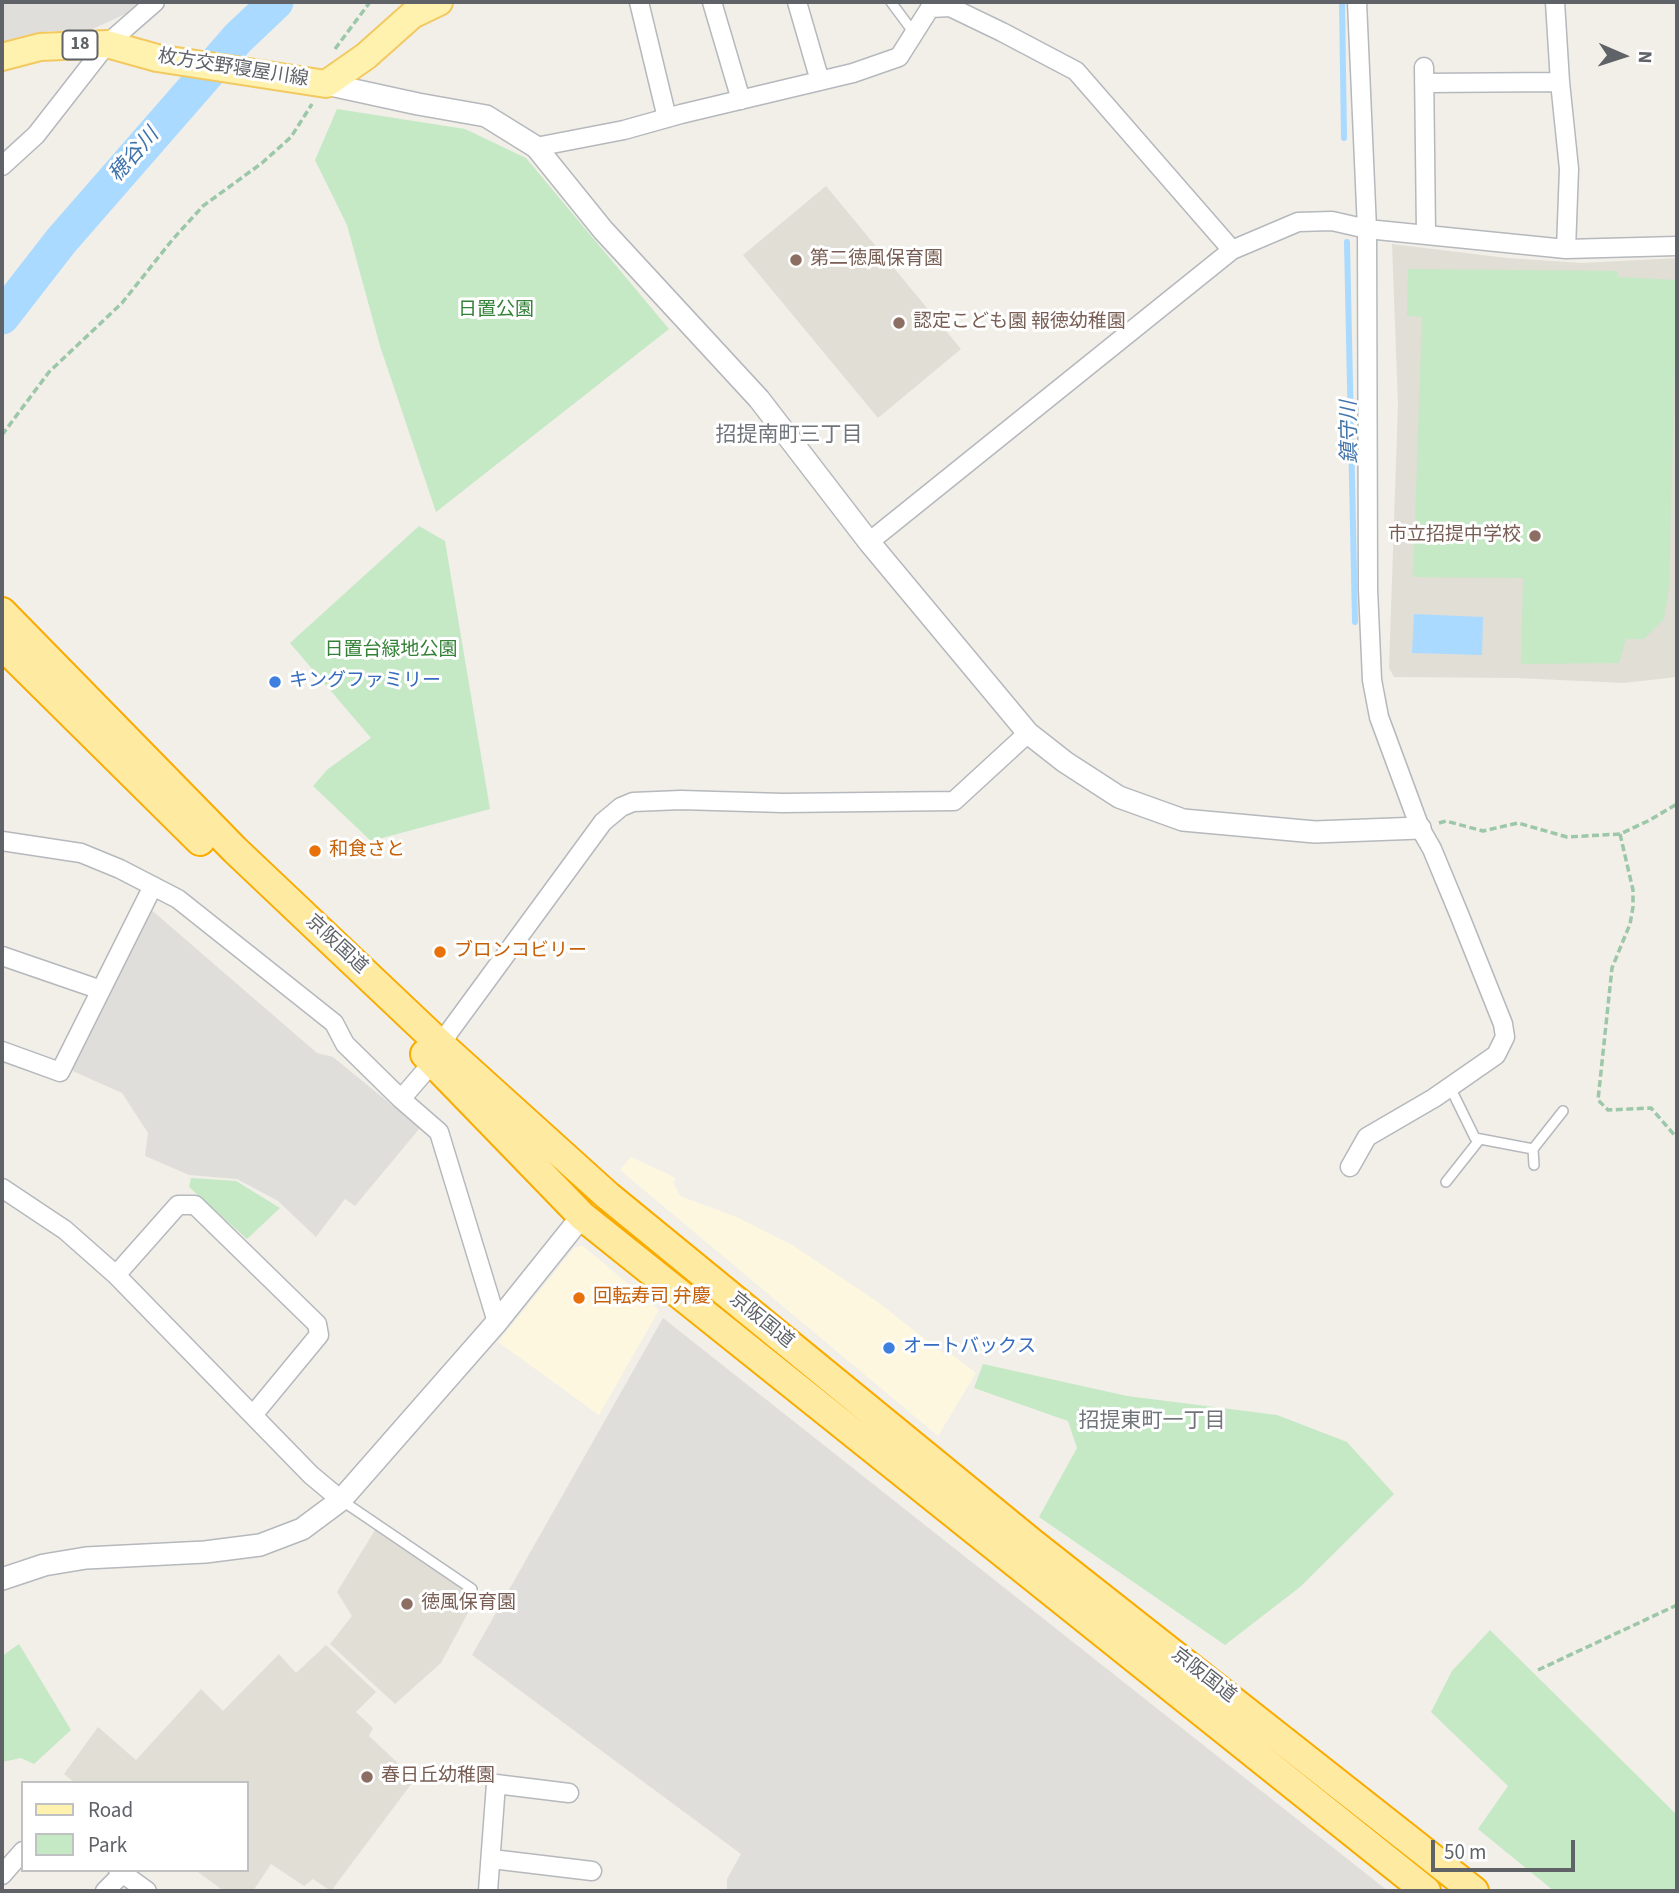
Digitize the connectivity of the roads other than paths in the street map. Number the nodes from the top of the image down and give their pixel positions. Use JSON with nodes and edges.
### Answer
{"nodes":[{"id":1,"x":155,"y":2,"type":"edge"},
{"id":2,"x":439,"y":2,"type":"edge"},
{"id":3,"x":639,"y":2,"type":"edge"},
{"id":4,"x":712,"y":2,"type":"edge"},
{"id":5,"x":797,"y":2,"type":"edge"},
{"id":6,"x":891,"y":2,"type":"edge"},
{"id":7,"x":1357,"y":2,"type":"edge"},
{"id":8,"x":1555,"y":2,"type":"edge"},
{"id":9,"x":914,"y":33,"type":"junction"},
{"id":10,"x":107,"y":44,"type":"junction"},
{"id":11,"x":2,"y":57,"type":"edge"},
{"id":12,"x":820,"y":81,"type":"junction"},
{"id":13,"x":1560,"y":82,"type":"junction"},
{"id":14,"x":326,"y":84,"type":"junction"},
{"id":15,"x":741,"y":100,"type":"junction"},
{"id":16,"x":667,"y":118,"type":"junction"},
{"id":17,"x":536,"y":147,"type":"junction"},
{"id":18,"x":2,"y":166,"type":"edge"},
{"id":19,"x":1367,"y":229,"type":"junction"},
{"id":20,"x":1426,"y":234,"type":"junction"},
{"id":21,"x":1677,"y":246,"type":"edge"},
{"id":22,"x":1566,"y":249,"type":"junction"},
{"id":23,"x":1232,"y":250,"type":"junction"},
{"id":24,"x":869,"y":542,"type":"junction"},
{"id":25,"x":2,"y":612,"type":"edge"},
{"id":26,"x":2,"y":645,"type":"edge"},
{"id":27,"x":1028,"y":733,"type":"junction"},
{"id":28,"x":1420,"y":828,"type":"junction"},
{"id":29,"x":2,"y":841,"type":"edge"},
{"id":30,"x":153,"y":886,"type":"junction"},
{"id":31,"x":2,"y":956,"type":"edge"},
{"id":32,"x":101,"y":990,"type":"junction"},
{"id":33,"x":2,"y":1051,"type":"edge"},
{"id":34,"x":438,"y":1054,"type":"junction"},
{"id":35,"x":1450,"y":1087,"type":"junction"},
{"id":36,"x":401,"y":1099,"type":"junction"},
{"id":37,"x":1563,"y":1111,"type":"dead end"},
{"id":38,"x":1480,"y":1139,"type":"junction"},
{"id":39,"x":1533,"y":1149,"type":"junction"},
{"id":40,"x":1534,"y":1165,"type":"dead end"},
{"id":41,"x":1350,"y":1167,"type":"dead end"},
{"id":42,"x":1446,"y":1182,"type":"dead end"},
{"id":43,"x":2,"y":1188,"type":"edge"},
{"id":44,"x":582,"y":1216,"type":"junction"},
{"id":45,"x":116,"y":1275,"type":"junction"},
{"id":46,"x":497,"y":1322,"type":"junction"},
{"id":47,"x":253,"y":1415,"type":"junction"},
{"id":48,"x":341,"y":1500,"type":"junction"},
{"id":49,"x":2,"y":1579,"type":"edge"},
{"id":50,"x":472,"y":1589,"type":"dead end"},
{"id":51,"x":569,"y":1793,"type":"dead end"},
{"id":52,"x":21,"y":1853,"type":"edge"},
{"id":53,"x":492,"y":1859,"type":"junction"},
{"id":54,"x":592,"y":1871,"type":"dead end"},
{"id":55,"x":120,"y":1872,"type":"edge"},
{"id":56,"x":2,"y":1875,"type":"edge"},
{"id":57,"x":104,"y":1891,"type":"edge"},
{"id":58,"x":147,"y":1891,"type":"edge"},
{"id":59,"x":488,"y":1891,"type":"edge"},
{"id":60,"x":1426,"y":1891,"type":"edge"},
{"id":61,"x":1474,"y":1891,"type":"edge"}],
"edges":[{"from":1,"to":10,"type":"street"},
{"from":2,"to":14,"type":"main road","name":"枚方交野寝屋川線"},
{"from":3,"to":16,"type":"street"},
{"from":4,"to":15,"type":"street"},
{"from":5,"to":12,"type":"street"},
{"from":6,"to":9,"type":"lane"},
{"from":7,"to":19,"type":"street"},
{"from":8,"to":13,"type":"street"},
{"from":9,"to":12,"type":"street"},
{"from":9,"to":23,"type":"street"},
{"from":10,"to":11,"type":"main road","name":"枚方交野寝屋川線","number":"18"},
{"from":10,"to":14,"type":"main road","name":"枚方交野寝屋川線","number":"18"},
{"from":10,"to":18,"type":"street"},
{"from":12,"to":15,"type":"street"},
{"from":13,"to":20,"type":"street"},
{"from":13,"to":22,"type":"street"},
{"from":14,"to":17,"type":"street"},
{"from":15,"to":16,"type":"street"},
{"from":16,"to":17,"type":"street"},
{"from":17,"to":24,"type":"street"},
{"from":19,"to":20,"type":"street"},
{"from":19,"to":23,"type":"street"},
{"from":19,"to":28,"type":"street"},
{"from":20,"to":22,"type":"street"},
{"from":21,"to":22,"type":"street"},
{"from":23,"to":24,"type":"street"},
{"from":24,"to":27,"type":"street"},
{"from":25,"to":34,"type":"highway","name":"京阪国道"},
{"from":26,"to":34,"type":"highway","name":"京阪国道"},
{"from":27,"to":28,"type":"street"},
{"from":27,"to":34,"type":"street"},
{"from":28,"to":35,"type":"street"},
{"from":29,"to":30,"type":"street"},
{"from":30,"to":32,"type":"street"},
{"from":30,"to":36,"type":"street"},
{"from":31,"to":32,"type":"street"},
{"from":32,"to":33,"type":"street"},
{"from":34,"to":36,"type":"street"},
{"from":34,"to":44,"type":"highway","name":"京阪国道"},
{"from":34,"to":61,"type":"highway","name":"京阪国道"},
{"from":35,"to":38,"type":"lane"},
{"from":35,"to":41,"type":"street"},
{"from":36,"to":46,"type":"street"},
{"from":37,"to":39,"type":"lane"},
{"from":38,"to":39,"type":"lane"},
{"from":38,"to":42,"type":"lane"},
{"from":39,"to":40,"type":"lane"},
{"from":43,"to":45,"type":"street"},
{"from":44,"to":46,"type":"street"},
{"from":44,"to":60,"type":"highway","name":"京阪国道"},
{"from":45,"to":47,"type":"street"},
{"from":45,"to":47,"type":"street"},
{"from":46,"to":48,"type":"street"},
{"from":47,"to":48,"type":"street"},
{"from":48,"to":49,"type":"street"},
{"from":48,"to":50,"type":"lane"},
{"from":51,"to":53,"type":"street"},
{"from":52,"to":56,"type":"street"},
{"from":53,"to":54,"type":"street"},
{"from":53,"to":59,"type":"street"},
{"from":55,"to":57,"type":"street"},
{"from":55,"to":58,"type":"street"}]}
